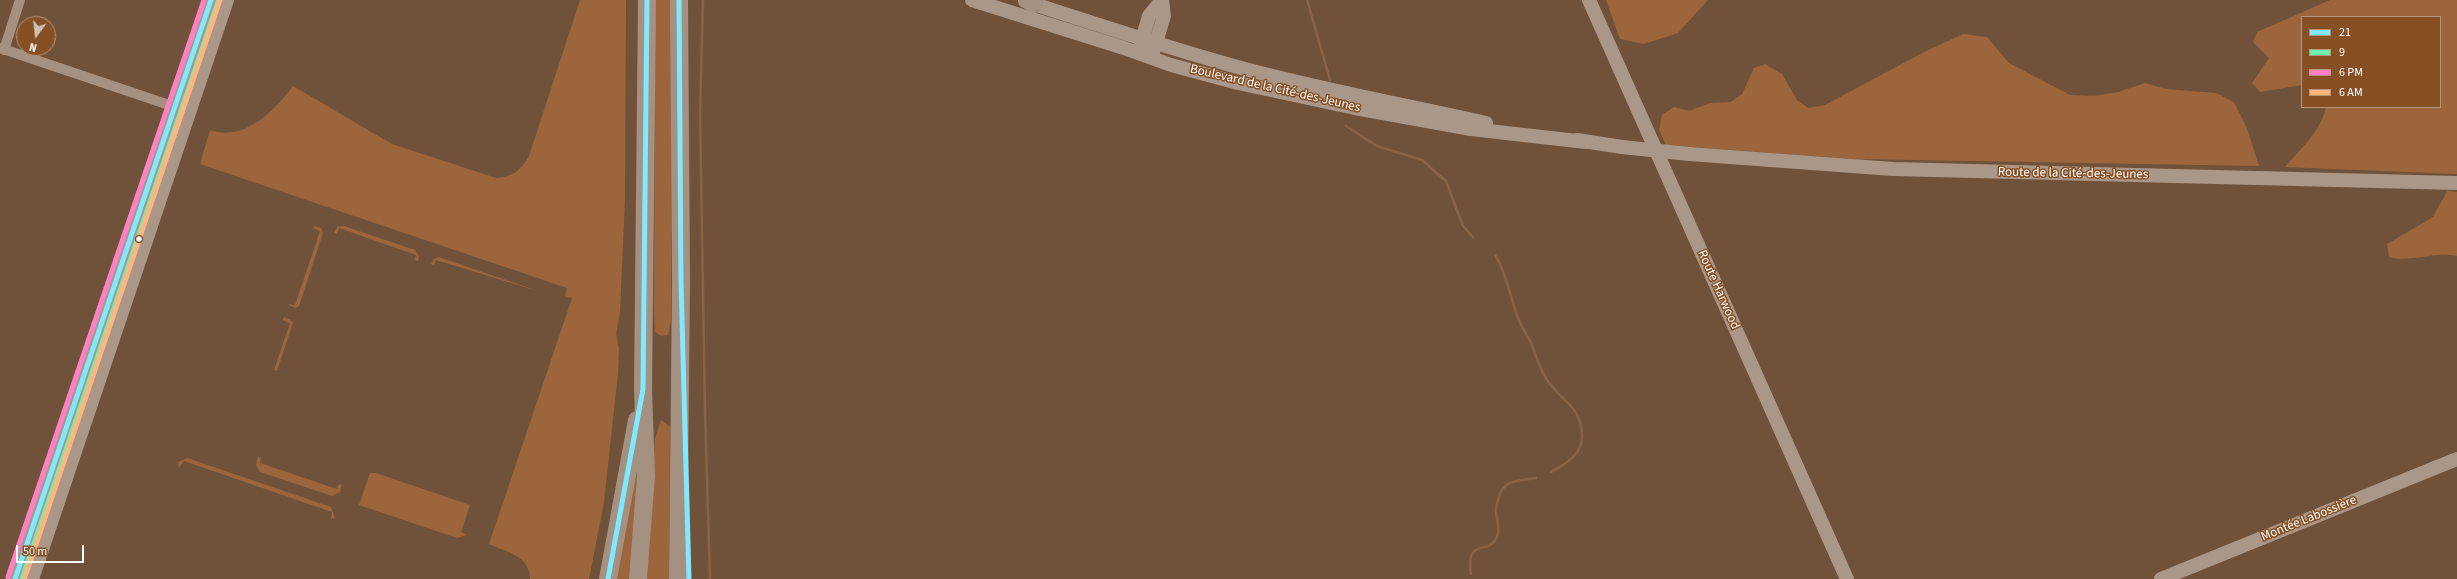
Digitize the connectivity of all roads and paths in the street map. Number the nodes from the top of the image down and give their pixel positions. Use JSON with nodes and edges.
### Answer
{"nodes":[{"id":1,"x":20,"y":0,"type":"edge"},
{"id":2,"x":211,"y":0,"type":"edge"},
{"id":3,"x":227,"y":0,"type":"edge"},
{"id":4,"x":647,"y":0,"type":"edge"},
{"id":5,"x":679,"y":0,"type":"edge"},
{"id":6,"x":972,"y":0,"type":"edge"},
{"id":7,"x":1162,"y":0,"type":"edge"},
{"id":8,"x":1589,"y":0,"type":"edge"},
{"id":9,"x":1028,"y":1,"type":"edge"},
{"id":10,"x":1149,"y":41,"type":"junction"},
{"id":11,"x":2,"y":49,"type":"edge"},
{"id":12,"x":1144,"y":55,"type":"junction"},
{"id":13,"x":176,"y":107,"type":"junction"},
{"id":14,"x":190,"y":112,"type":"junction"},
{"id":15,"x":1586,"y":142,"type":"junction"},
{"id":16,"x":1689,"y":154,"type":"joint"},
{"id":17,"x":2457,"y":183,"type":"edge"},
{"id":18,"x":681,"y":281,"type":"junction"},
{"id":19,"x":643,"y":389,"type":"junction"},
{"id":20,"x":2457,"y":459,"type":"edge"},
{"id":21,"x":15,"y":579,"type":"edge"},
{"id":22,"x":32,"y":579,"type":"edge"},
{"id":23,"x":608,"y":579,"type":"edge"},
{"id":24,"x":638,"y":579,"type":"edge"},
{"id":25,"x":678,"y":579,"type":"edge"},
{"id":26,"x":689,"y":579,"type":"edge"},
{"id":27,"x":1847,"y":579,"type":"edge"},
{"id":28,"x":2162,"y":579,"type":"edge"}],
"edges":[{"from":1,"to":11,"type":"street"},
{"from":2,"to":13,"type":"main road"},
{"from":3,"to":14,"type":"main road"},
{"from":4,"to":19,"type":"highway"},
{"from":5,"to":18,"type":"highway"},
{"from":6,"to":12,"type":"main road","name":"Boulevard de la Cité-des-Jeunes"},
{"from":7,"to":10,"type":"main road"},
{"from":8,"to":27,"type":"main road","name":"Route Harwood"},
{"from":9,"to":10,"type":"main road","name":"Boulevard de la Cité-des-Jeunes"},
{"from":10,"to":12,"type":"main road"},
{"from":10,"to":15,"type":"main road","name":"Boulevard de la Cité-des-Jeunes"},
{"from":11,"to":13,"type":"street"},
{"from":12,"to":15,"type":"main road","name":"Boulevard de la Cité-des-Jeunes"},
{"from":13,"to":14,"type":"street"},
{"from":13,"to":21,"type":"main road"},
{"from":14,"to":22,"type":"main road"},
{"from":15,"to":16,"type":"main road","name":"Boulevard de la Cité-des-Jeunes","bridge":true},
{"from":16,"to":17,"type":"main road","name":"Route de la Cité-des-Jeunes"},
{"from":18,"to":25,"type":"highway"},
{"from":18,"to":26,"type":"highway"},
{"from":19,"to":23,"type":"highway"},
{"from":19,"to":24,"type":"highway"},
{"from":20,"to":28,"type":"main road","name":"Montée Labossière"}]}
